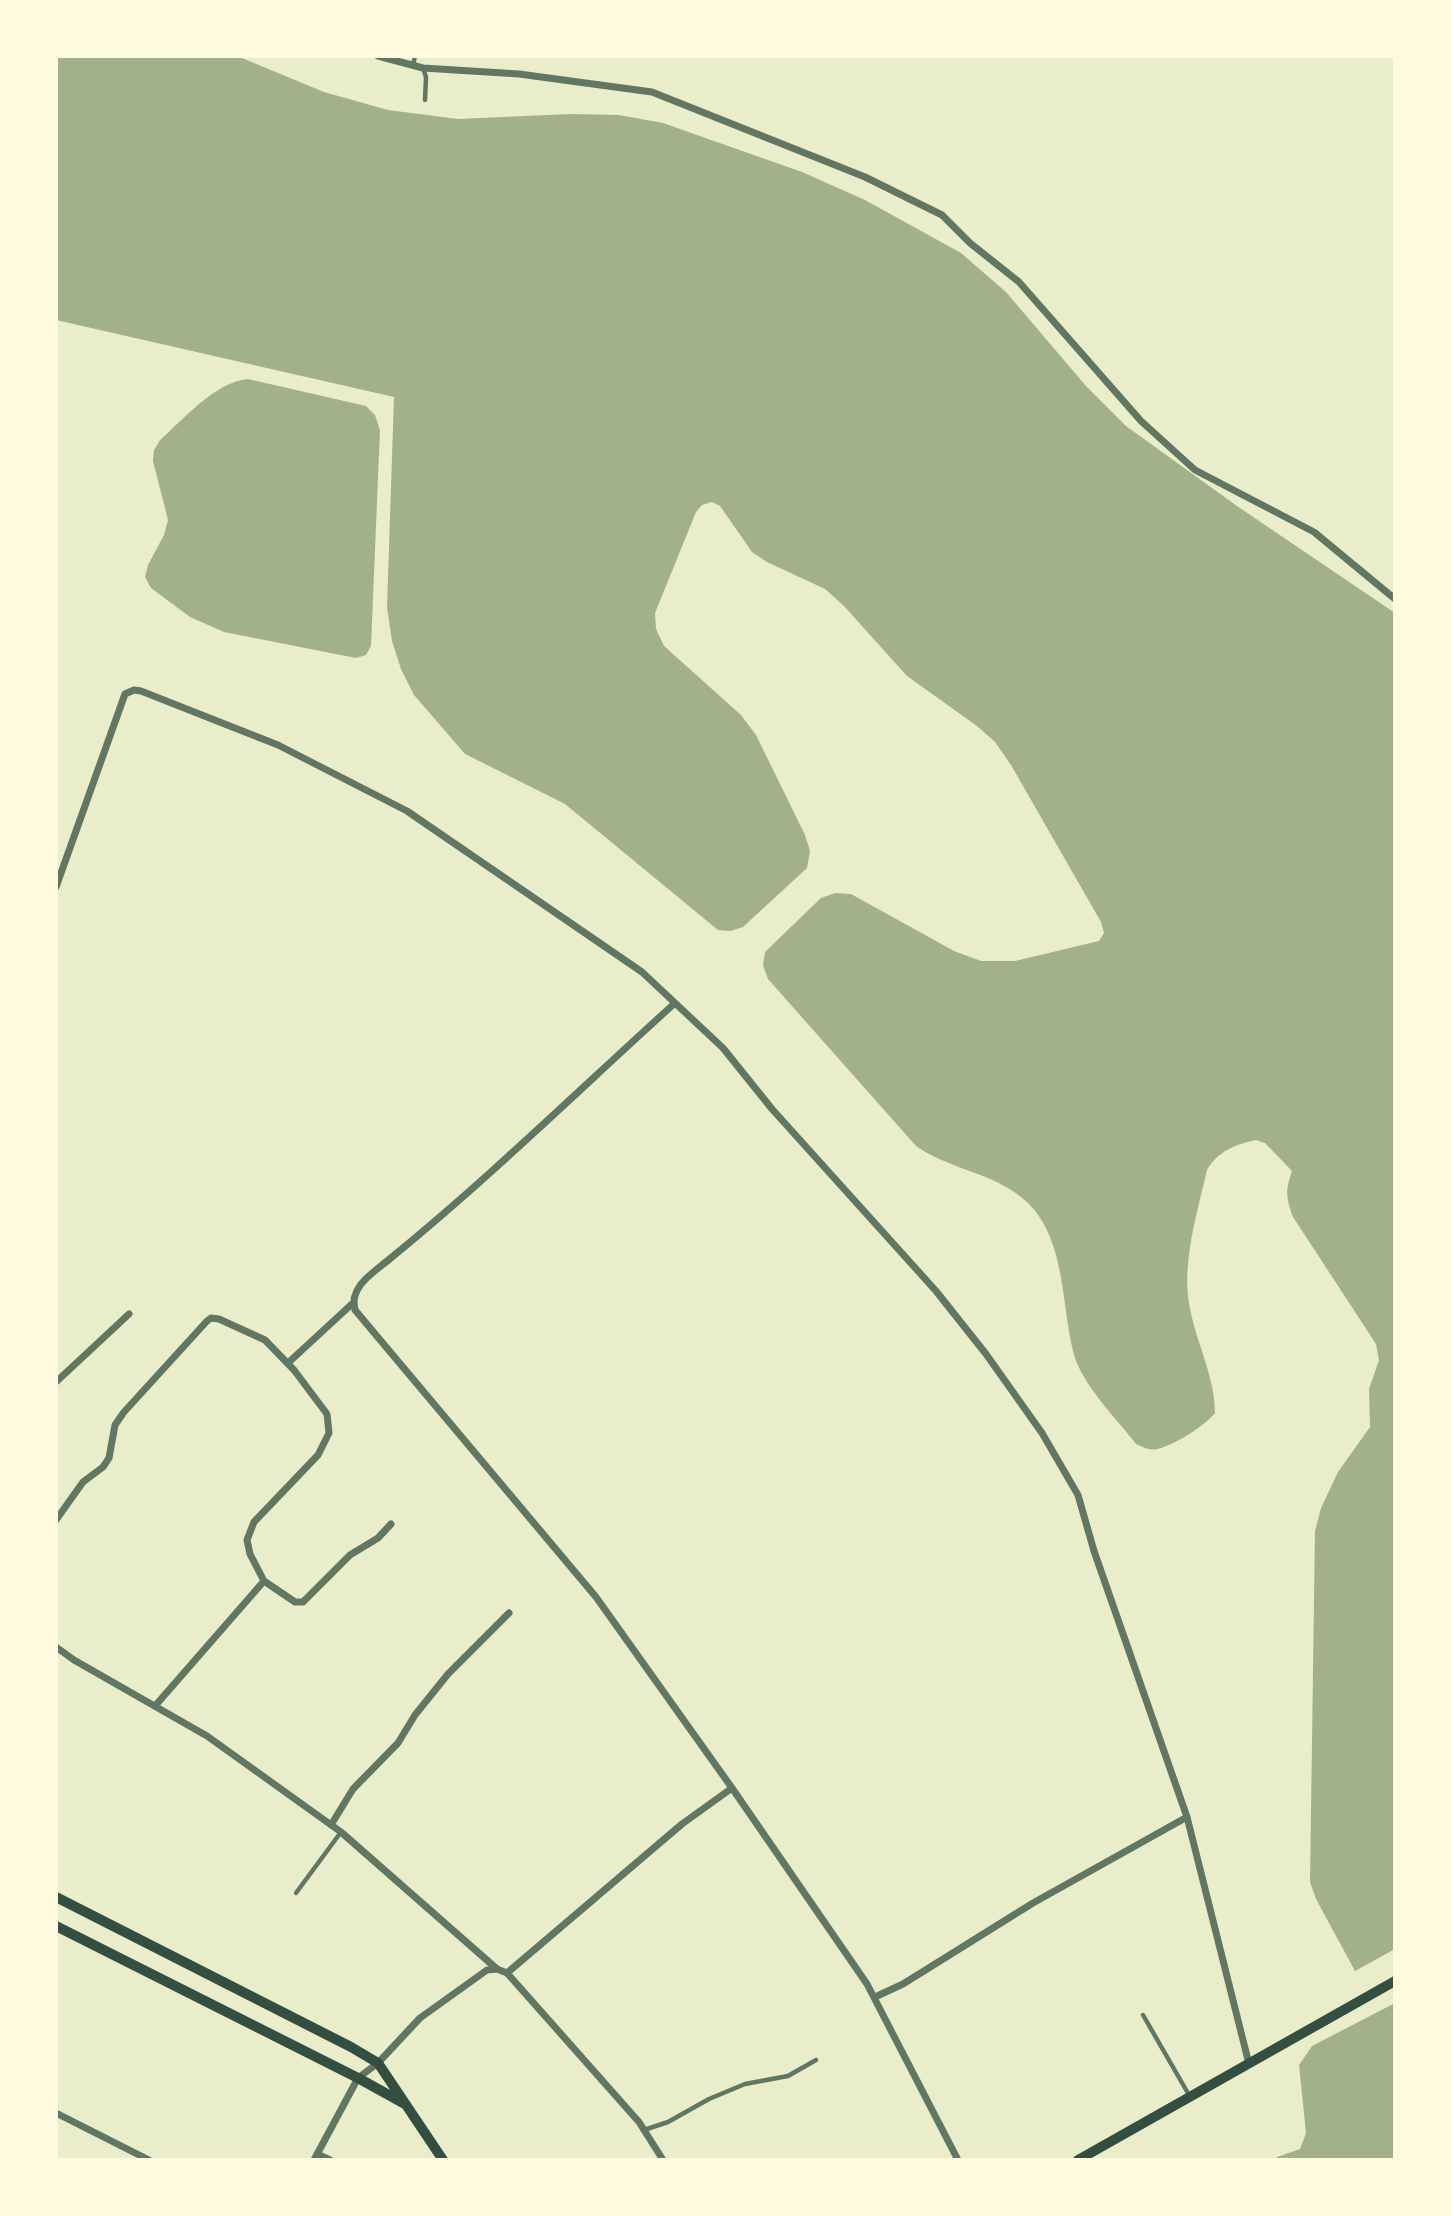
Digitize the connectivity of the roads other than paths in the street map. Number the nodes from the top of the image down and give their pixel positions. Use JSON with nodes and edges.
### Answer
{"nodes":[{"id":1,"x":378,"y":56,"type":"edge"},
{"id":2,"x":415,"y":56,"type":"edge"},
{"id":3,"x":413,"y":65,"type":"junction"},
{"id":4,"x":423,"y":68,"type":"junction"},
{"id":5,"x":425,"y":100,"type":"dead end"},
{"id":6,"x":1395,"y":599,"type":"edge"},
{"id":7,"x":56,"y":887,"type":"edge"},
{"id":8,"x":675,"y":1003,"type":"junction"},
{"id":9,"x":353,"y":1303,"type":"junction"},
{"id":10,"x":130,"y":1314,"type":"dead end"},
{"id":11,"x":288,"y":1363,"type":"junction"},
{"id":12,"x":56,"y":1382,"type":"edge"},
{"id":13,"x":56,"y":1520,"type":"edge"},
{"id":14,"x":391,"y":1524,"type":"dead end"},
{"id":15,"x":264,"y":1581,"type":"junction"},
{"id":16,"x":509,"y":1614,"type":"dead end"},
{"id":17,"x":56,"y":1647,"type":"edge"},
{"id":18,"x":155,"y":1706,"type":"junction"},
{"id":19,"x":729,"y":1791,"type":"junction"},
{"id":20,"x":1187,"y":1817,"type":"junction"},
{"id":21,"x":331,"y":1825,"type":"junction"},
{"id":22,"x":341,"y":1832,"type":"junction"},
{"id":23,"x":296,"y":1893,"type":"dead end"},
{"id":24,"x":56,"y":1897,"type":"edge"},
{"id":25,"x":56,"y":1926,"type":"edge"},
{"id":26,"x":498,"y":1969,"type":"junction"},
{"id":27,"x":508,"y":1973,"type":"junction"},
{"id":28,"x":1395,"y":1981,"type":"edge"},
{"id":29,"x":875,"y":1997,"type":"junction"},
{"id":30,"x":1143,"y":2015,"type":"dead end"},
{"id":31,"x":816,"y":2060,"type":"dead end"},
{"id":32,"x":378,"y":2063,"type":"junction"},
{"id":33,"x":1249,"y":2064,"type":"junction"},
{"id":34,"x":358,"y":2078,"type":"junction"},
{"id":35,"x":1191,"y":2098,"type":"junction"},
{"id":36,"x":408,"y":2106,"type":"junction"},
{"id":37,"x":56,"y":2113,"type":"edge"},
{"id":38,"x":644,"y":2130,"type":"junction"},
{"id":39,"x":315,"y":2157,"type":"edge"},
{"id":40,"x":149,"y":2160,"type":"edge"},
{"id":41,"x":330,"y":2160,"type":"edge"},
{"id":42,"x":443,"y":2160,"type":"edge"},
{"id":43,"x":663,"y":2160,"type":"edge"},
{"id":44,"x":958,"y":2160,"type":"edge"},
{"id":45,"x":1078,"y":2160,"type":"edge"}],
"edges":[{"from":1,"to":3,"type":"street"},
{"from":2,"to":3,"type":"lane"},
{"from":3,"to":4,"type":"street"},
{"from":4,"to":5,"type":"lane"},
{"from":4,"to":6,"type":"street"},
{"from":7,"to":8,"type":"street"},
{"from":8,"to":9,"type":"street"},
{"from":8,"to":20,"type":"street"},
{"from":9,"to":11,"type":"street"},
{"from":9,"to":19,"type":"street"},
{"from":10,"to":12,"type":"street"},
{"from":11,"to":13,"type":"street"},
{"from":11,"to":15,"type":"street"},
{"from":14,"to":15,"type":"street"},
{"from":15,"to":18,"type":"street"},
{"from":16,"to":21,"type":"street"},
{"from":17,"to":18,"type":"street"},
{"from":18,"to":21,"type":"street"},
{"from":19,"to":27,"type":"street"},
{"from":19,"to":29,"type":"street"},
{"from":20,"to":29,"type":"street"},
{"from":20,"to":33,"type":"street"},
{"from":21,"to":22,"type":"street"},
{"from":22,"to":23,"type":"lane"},
{"from":22,"to":26,"type":"street"},
{"from":24,"to":32,"type":"main road"},
{"from":25,"to":34,"type":"main road"},
{"from":26,"to":27,"type":"street"},
{"from":26,"to":32,"type":"street"},
{"from":27,"to":38,"type":"street"},
{"from":28,"to":33,"type":"main road"},
{"from":29,"to":44,"type":"street"},
{"from":30,"to":35,"type":"lane"},
{"from":31,"to":38,"type":"lane"},
{"from":32,"to":34,"type":"street"},
{"from":32,"to":36,"type":"main road"},
{"from":33,"to":35,"type":"main road"},
{"from":34,"to":36,"type":"main road"},
{"from":34,"to":39,"type":"street"},
{"from":35,"to":45,"type":"main road"},
{"from":36,"to":42,"type":"main road"},
{"from":37,"to":40,"type":"street"},
{"from":38,"to":43,"type":"street"},
{"from":39,"to":41,"type":"street"}]}
